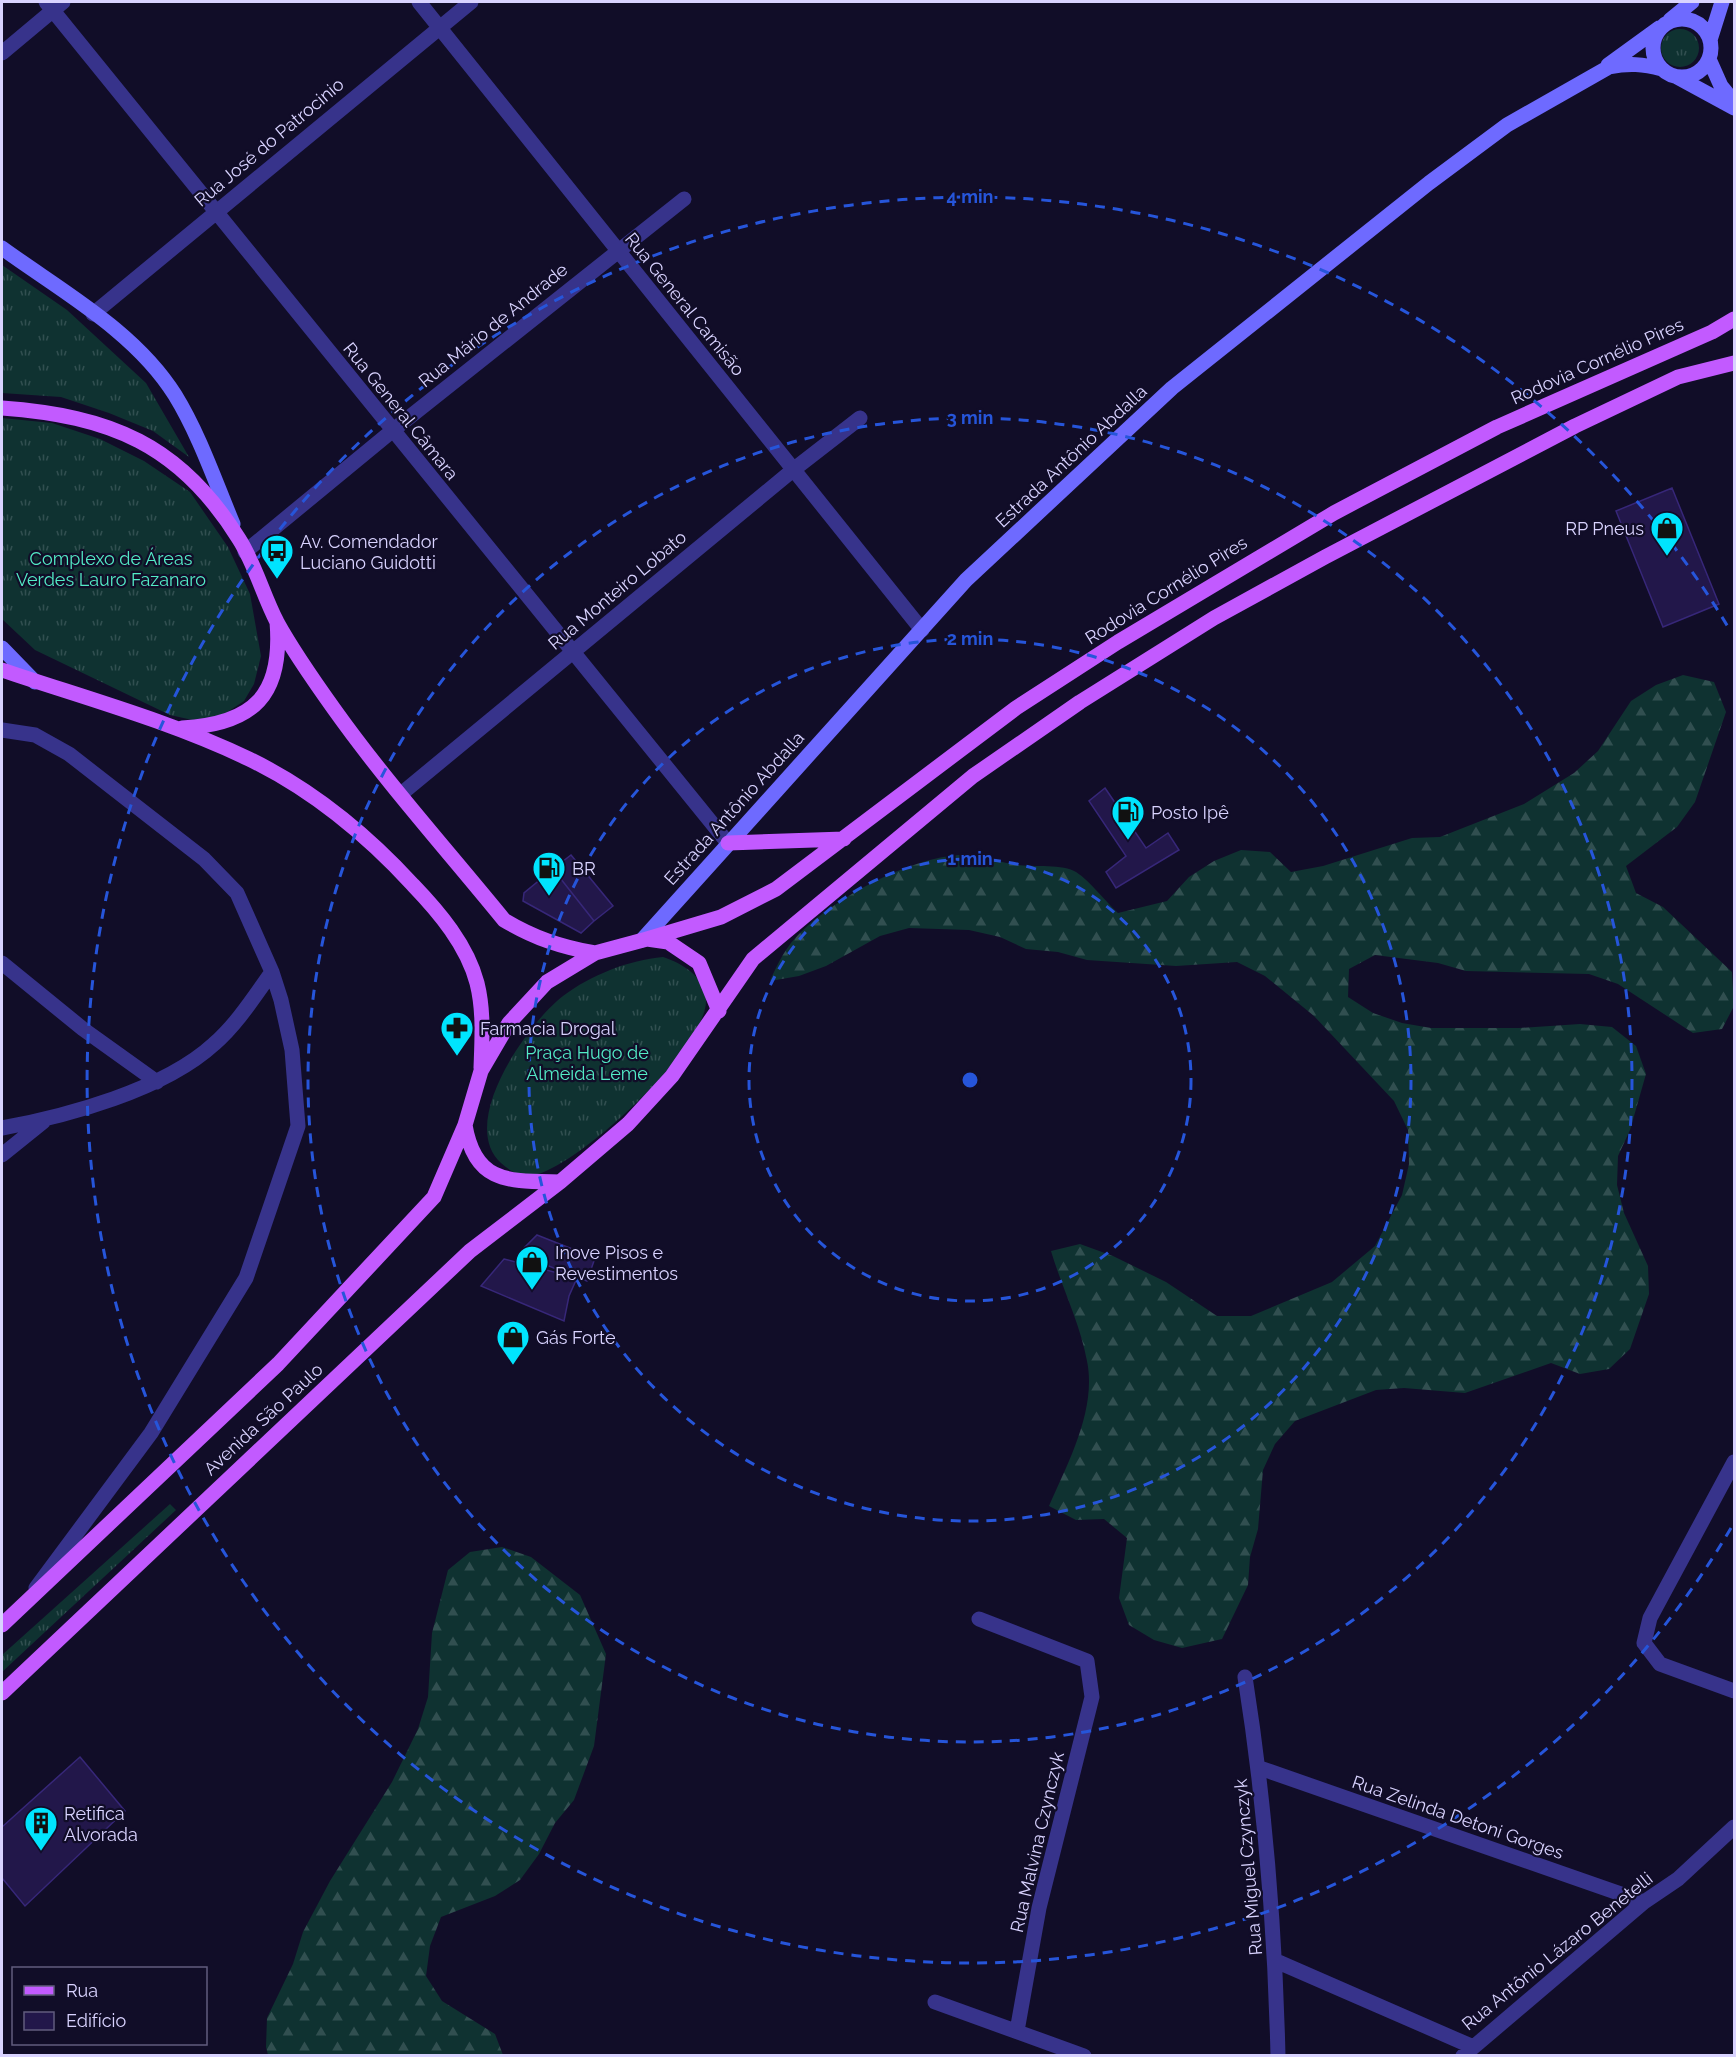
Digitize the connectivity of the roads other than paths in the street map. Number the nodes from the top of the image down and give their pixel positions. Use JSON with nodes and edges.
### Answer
{"nodes":[{"id":1,"x":419,"y":2,"type":"edge"},
{"id":2,"x":471,"y":2,"type":"edge"},
{"id":3,"x":1692,"y":2,"type":"edge"},
{"id":4,"x":1722,"y":2,"type":"edge"},
{"id":5,"x":54,"y":4,"type":"edge"},
{"id":6,"x":1666,"y":23,"type":"junction"},
{"id":7,"x":439,"y":27,"type":"junction"},
{"id":8,"x":1710,"y":40,"type":"junction"},
{"id":9,"x":2,"y":52,"type":"edge"},
{"id":10,"x":1709,"y":59,"type":"junction"},
{"id":11,"x":1662,"y":69,"type":"junction"},
{"id":12,"x":1594,"y":76,"type":"junction"},
{"id":13,"x":1677,"y":77,"type":"junction"},
{"id":14,"x":1734,"y":102,"type":"edge"},
{"id":15,"x":1734,"y":108,"type":"edge"},
{"id":16,"x":684,"y":199,"type":"dead end"},
{"id":17,"x":216,"y":212,"type":"junction"},
{"id":18,"x":2,"y":248,"type":"edge"},
{"id":19,"x":617,"y":250,"type":"junction"},
{"id":20,"x":93,"y":314,"type":"junction"},
{"id":21,"x":1734,"y":319,"type":"edge"},
{"id":22,"x":1734,"y":363,"type":"edge"},
{"id":23,"x":2,"y":408,"type":"edge"},
{"id":24,"x":860,"y":418,"type":"dead end"},
{"id":25,"x":392,"y":431,"type":"junction"},
{"id":26,"x":793,"y":470,"type":"junction"},
{"id":27,"x":243,"y":546,"type":"junction"},
{"id":28,"x":277,"y":622,"type":"junction"},
{"id":29,"x":922,"y":630,"type":"junction"},
{"id":30,"x":2,"y":648,"type":"edge"},
{"id":31,"x":572,"y":653,"type":"junction"},
{"id":32,"x":2,"y":670,"type":"edge"},
{"id":33,"x":35,"y":682,"type":"junction"},
{"id":34,"x":179,"y":728,"type":"junction"},
{"id":35,"x":2,"y":730,"type":"edge"},
{"id":36,"x":401,"y":794,"type":"junction"},
{"id":37,"x":844,"y":839,"type":"junction"},
{"id":38,"x":728,"y":843,"type":"junction"},
{"id":39,"x":644,"y":939,"type":"junction"},
{"id":40,"x":595,"y":953,"type":"junction"},
{"id":41,"x":2,"y":963,"type":"edge"},
{"id":42,"x":272,"y":972,"type":"junction"},
{"id":43,"x":719,"y":1011,"type":"junction"},
{"id":44,"x":481,"y":1071,"type":"junction"},
{"id":45,"x":157,"y":1082,"type":"junction"},
{"id":46,"x":46,"y":1120,"type":"junction"},
{"id":47,"x":465,"y":1125,"type":"junction"},
{"id":48,"x":2,"y":1128,"type":"edge"},
{"id":49,"x":2,"y":1155,"type":"edge"},
{"id":50,"x":560,"y":1182,"type":"junction"},
{"id":51,"x":1734,"y":1462,"type":"edge"},
{"id":52,"x":23,"y":1605,"type":"junction"},
{"id":53,"x":979,"y":1619,"type":"dead end"},
{"id":54,"x":2,"y":1625,"type":"edge"},
{"id":55,"x":1245,"y":1677,"type":"dead end"},
{"id":56,"x":1734,"y":1691,"type":"edge"},
{"id":57,"x":2,"y":1692,"type":"edge"},
{"id":58,"x":1260,"y":1768,"type":"junction"},
{"id":59,"x":1734,"y":1827,"type":"edge"},
{"id":60,"x":1644,"y":1902,"type":"junction"},
{"id":61,"x":1276,"y":1960,"type":"junction"},
{"id":62,"x":935,"y":2002,"type":"dead end"},
{"id":63,"x":1017,"y":2031,"type":"junction"},
{"id":64,"x":1467,"y":2051,"type":"edge"},
{"id":65,"x":1084,"y":2055,"type":"edge"},
{"id":66,"x":1278,"y":2055,"type":"edge"}],
"edges":[{"from":1,"to":7,"type":"street","name":"Rua General Camisão"},
{"from":2,"to":7,"type":"street","name":"Rua José do Patrocinio"},
{"from":3,"to":6,"type":"street","name":"Estrada Antônio Abdalla"},
{"from":4,"to":8,"type":"street"},
{"from":5,"to":9,"type":"street"},
{"from":5,"to":17,"type":"street","name":"Rua General Câmara"},
{"from":6,"to":8,"type":"street"},
{"from":6,"to":11,"type":"street"},
{"from":6,"to":12,"type":"street","name":"Estrada Antônio Abdalla"},
{"from":7,"to":17,"type":"street","name":"Rua José do Patrocinio"},
{"from":7,"to":19,"type":"street","name":"Rua General Camisão"},
{"from":8,"to":10,"type":"street"},
{"from":10,"to":13,"type":"street"},
{"from":10,"to":14,"type":"street"},
{"from":11,"to":12,"type":"street","name":"Estrada Antônio Abdalla"},
{"from":11,"to":13,"type":"street"},
{"from":12,"to":29,"type":"street","name":"Estrada Antônio Abdalla"},
{"from":13,"to":15,"type":"street"},
{"from":16,"to":19,"type":"street","name":"Rua Mário de Andrade"},
{"from":17,"to":20,"type":"street","name":"Rua José do Patrocinio"},
{"from":17,"to":25,"type":"street","name":"Rua General Câmara"},
{"from":18,"to":20,"type":"street"},
{"from":19,"to":25,"type":"street","name":"Rua Mário de Andrade"},
{"from":19,"to":26,"type":"street","name":"Rua General Camisão"},
{"from":20,"to":27,"type":"street"},
{"from":21,"to":37,"type":"main road","name":"Rodovia Cornélio Pires"},
{"from":22,"to":43,"type":"main road"},
{"from":23,"to":27,"type":"main road"},
{"from":24,"to":26,"type":"street","name":"Rua Monteiro Lobato"},
{"from":25,"to":27,"type":"street","name":"Rua Mário de Andrade"},
{"from":25,"to":31,"type":"street","name":"Rua General Câmara"},
{"from":26,"to":29,"type":"street","name":"Rua General Camisão"},
{"from":26,"to":31,"type":"street","name":"Rua Monteiro Lobato"},
{"from":27,"to":28,"type":"main road"},
{"from":28,"to":34,"type":"main road"},
{"from":28,"to":36,"type":"main road"},
{"from":29,"to":38,"type":"street","name":"Estrada Antônio Abdalla"},
{"from":30,"to":33,"type":"street"},
{"from":31,"to":36,"type":"street","name":"Rua Monteiro Lobato"},
{"from":31,"to":38,"type":"street","name":"Rua General Câmara"},
{"from":32,"to":33,"type":"main road"},
{"from":33,"to":34,"type":"main road"},
{"from":34,"to":44,"type":"main road"},
{"from":35,"to":42,"type":"street"},
{"from":36,"to":40,"type":"main road"},
{"from":37,"to":38,"type":"main road"},
{"from":37,"to":39,"type":"main road","name":"Rodovia Cornélio Pires"},
{"from":38,"to":39,"type":"street","name":"Estrada Antônio Abdalla"},
{"from":39,"to":40,"type":"main road","name":"Rodovia Cornélio Pires"},
{"from":39,"to":43,"type":"main road"},
{"from":40,"to":44,"type":"main road"},
{"from":41,"to":45,"type":"street"},
{"from":42,"to":45,"type":"street"},
{"from":42,"to":52,"type":"street"},
{"from":43,"to":50,"type":"main road","name":"Avenida São Paulo"},
{"from":44,"to":47,"type":"main road","name":"Avenida São Paulo"},
{"from":45,"to":46,"type":"street"},
{"from":46,"to":48,"type":"street"},
{"from":46,"to":49,"type":"street"},
{"from":47,"to":50,"type":"main road"},
{"from":47,"to":52,"type":"main road","name":"Avenida São Paulo"},
{"from":50,"to":57,"type":"main road","name":"Avenida São Paulo"},
{"from":51,"to":56,"type":"street"},
{"from":52,"to":54,"type":"main road","name":"Avenida São Paulo"},
{"from":53,"to":63,"type":"street","name":"Rua Malvina Czynczyk"},
{"from":55,"to":58,"type":"street","name":"Rua Miguel Czynczyk"},
{"from":58,"to":60,"type":"street","name":"Rua Zelinda Detoni Gorges"},
{"from":58,"to":61,"type":"street","name":"Rua Miguel Czynczyk"},
{"from":59,"to":60,"type":"street","name":"Rua Antônio Lázaro Benetelli"},
{"from":60,"to":64,"type":"street","name":"Rua Antônio Lázaro Benetelli"},
{"from":61,"to":64,"type":"street"},
{"from":61,"to":66,"type":"street","name":"Rua Miguel Czynczyk"},
{"from":62,"to":63,"type":"street"},
{"from":63,"to":65,"type":"street"}]}
